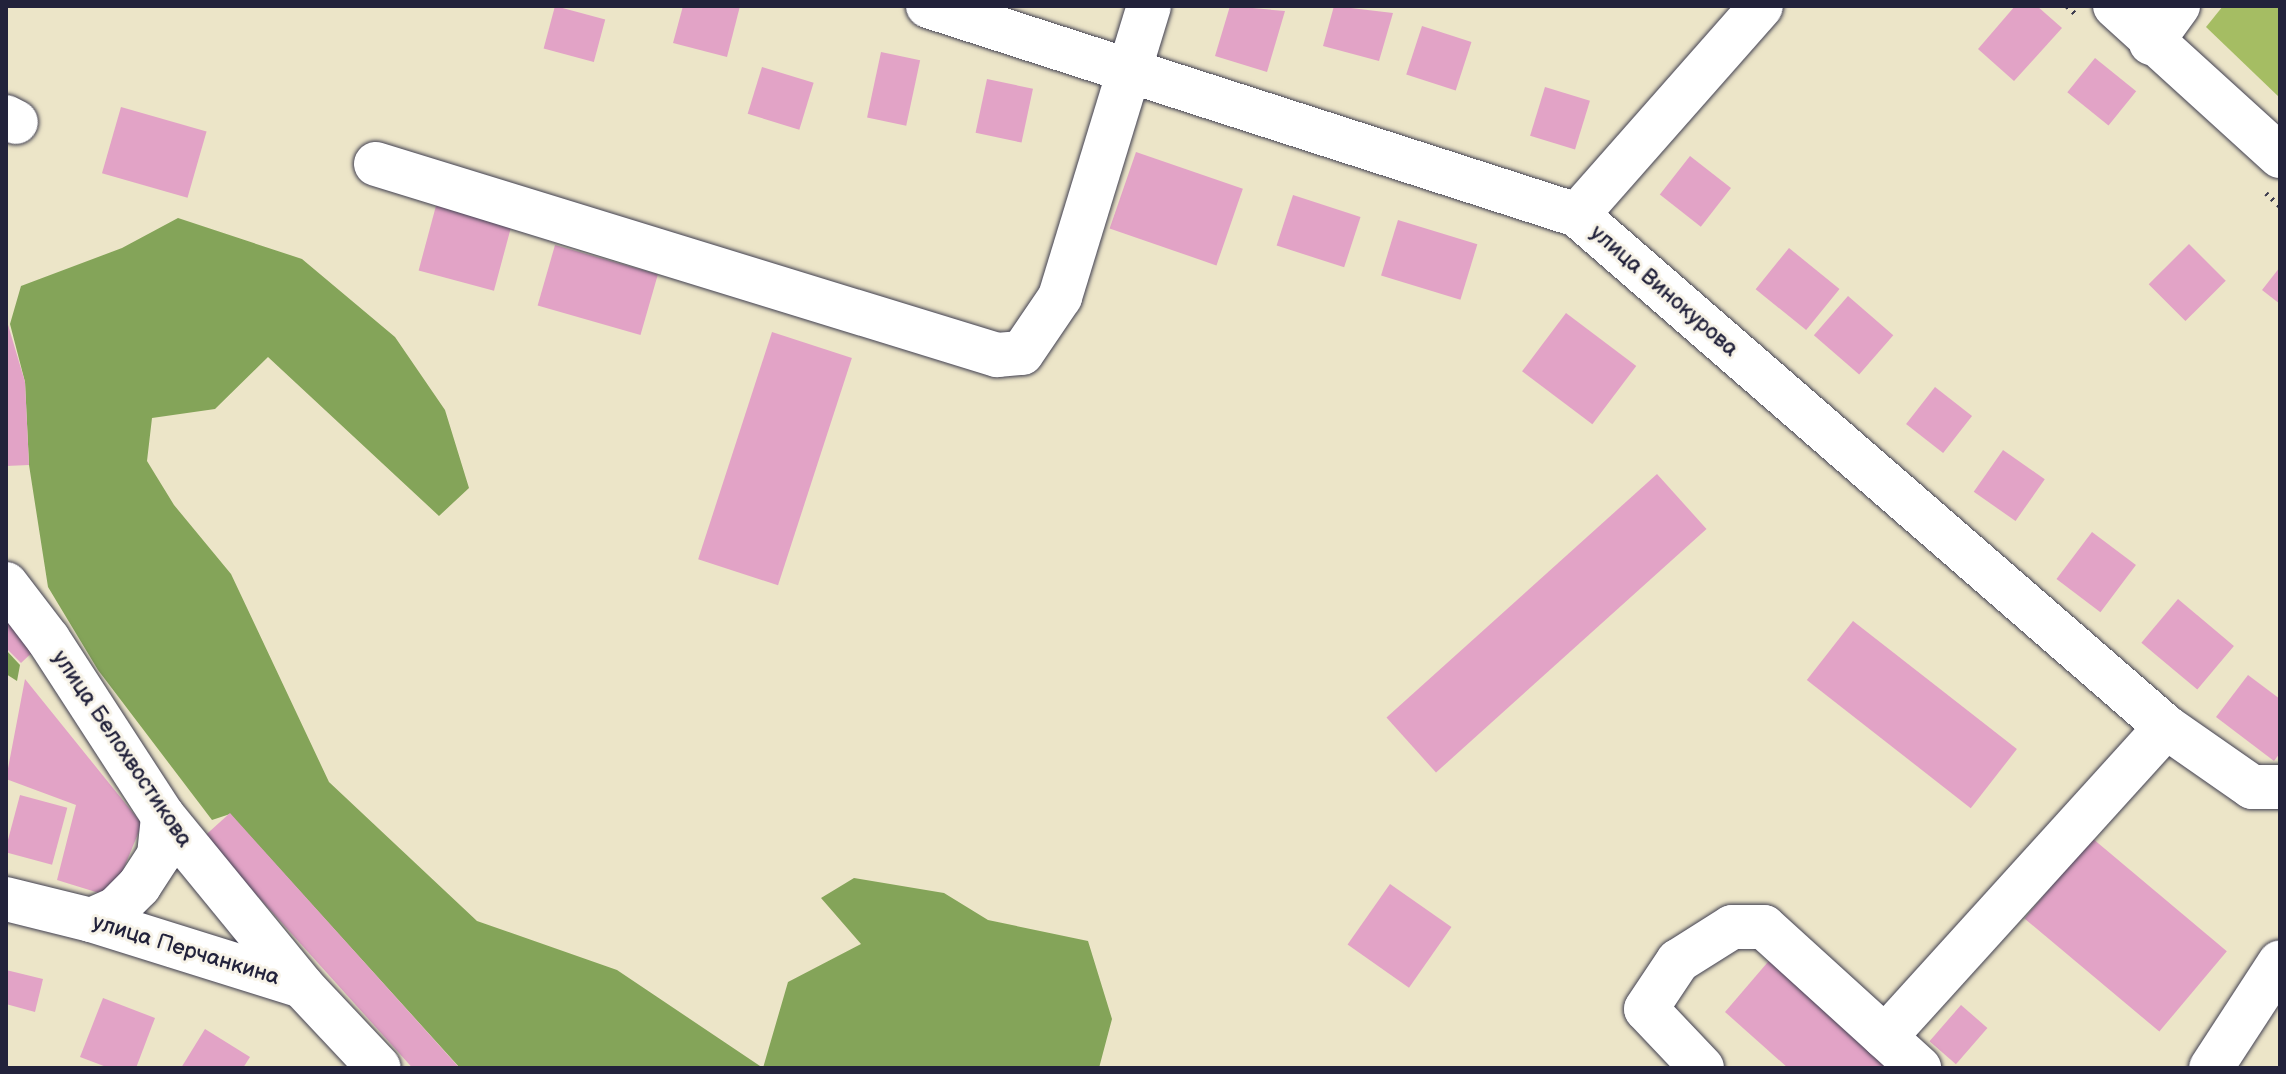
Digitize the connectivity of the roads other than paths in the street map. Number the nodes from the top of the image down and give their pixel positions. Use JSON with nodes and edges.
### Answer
{"nodes":[{"id":1,"x":928,"y":6,"type":"edge"},
{"id":2,"x":1149,"y":6,"type":"edge"},
{"id":3,"x":1761,"y":6,"type":"edge"},
{"id":4,"x":2115,"y":6,"type":"edge"},
{"id":5,"x":2178,"y":6,"type":"edge"},
{"id":6,"x":2151,"y":43,"type":"junction"},
{"id":7,"x":1125,"y":71,"type":"junction"},
{"id":8,"x":2280,"y":156,"type":"edge"},
{"id":9,"x":376,"y":164,"type":"dead end"},
{"id":10,"x":1577,"y":215,"type":"junction"},
{"id":11,"x":6,"y":584,"type":"edge"},
{"id":12,"x":2166,"y":727,"type":"junction"},
{"id":13,"x":2280,"y":787,"type":"edge"},
{"id":14,"x":163,"y":816,"type":"junction"},
{"id":15,"x":6,"y":899,"type":"edge"},
{"id":16,"x":91,"y":920,"type":"junction"},
{"id":17,"x":2280,"y":962,"type":"edge"},
{"id":18,"x":302,"y":986,"type":"junction"},
{"id":19,"x":1885,"y":1037,"type":"junction"},
{"id":20,"x":2215,"y":1066,"type":"edge"},
{"id":21,"x":379,"y":1068,"type":"edge"},
{"id":22,"x":1702,"y":1068,"type":"edge"},
{"id":23,"x":1919,"y":1068,"type":"edge"}],
"edges":[{"from":1,"to":7,"type":"street","name":"улица Винокурова"},
{"from":2,"to":7,"type":"street"},
{"from":3,"to":10,"type":"street"},
{"from":4,"to":6,"type":"street"},
{"from":5,"to":6,"type":"street"},
{"from":6,"to":8,"type":"street"},
{"from":7,"to":9,"type":"street"},
{"from":7,"to":10,"type":"street","name":"улица Винокурова"},
{"from":10,"to":12,"type":"street","name":"улица Винокурова"},
{"from":11,"to":14,"type":"street","name":"улица Белохвостикова"},
{"from":12,"to":13,"type":"street","name":"улица Винокурова"},
{"from":12,"to":19,"type":"street"},
{"from":14,"to":16,"type":"street"},
{"from":14,"to":18,"type":"street","name":"улица Белохвостикова"},
{"from":15,"to":16,"type":"street","name":"улица Перчанкина"},
{"from":16,"to":18,"type":"street","name":"улица Перчанкина"},
{"from":17,"to":20,"type":"street"},
{"from":18,"to":21,"type":"street","name":"улица Перчанкина"},
{"from":19,"to":22,"type":"street"},
{"from":19,"to":23,"type":"street"}]}
